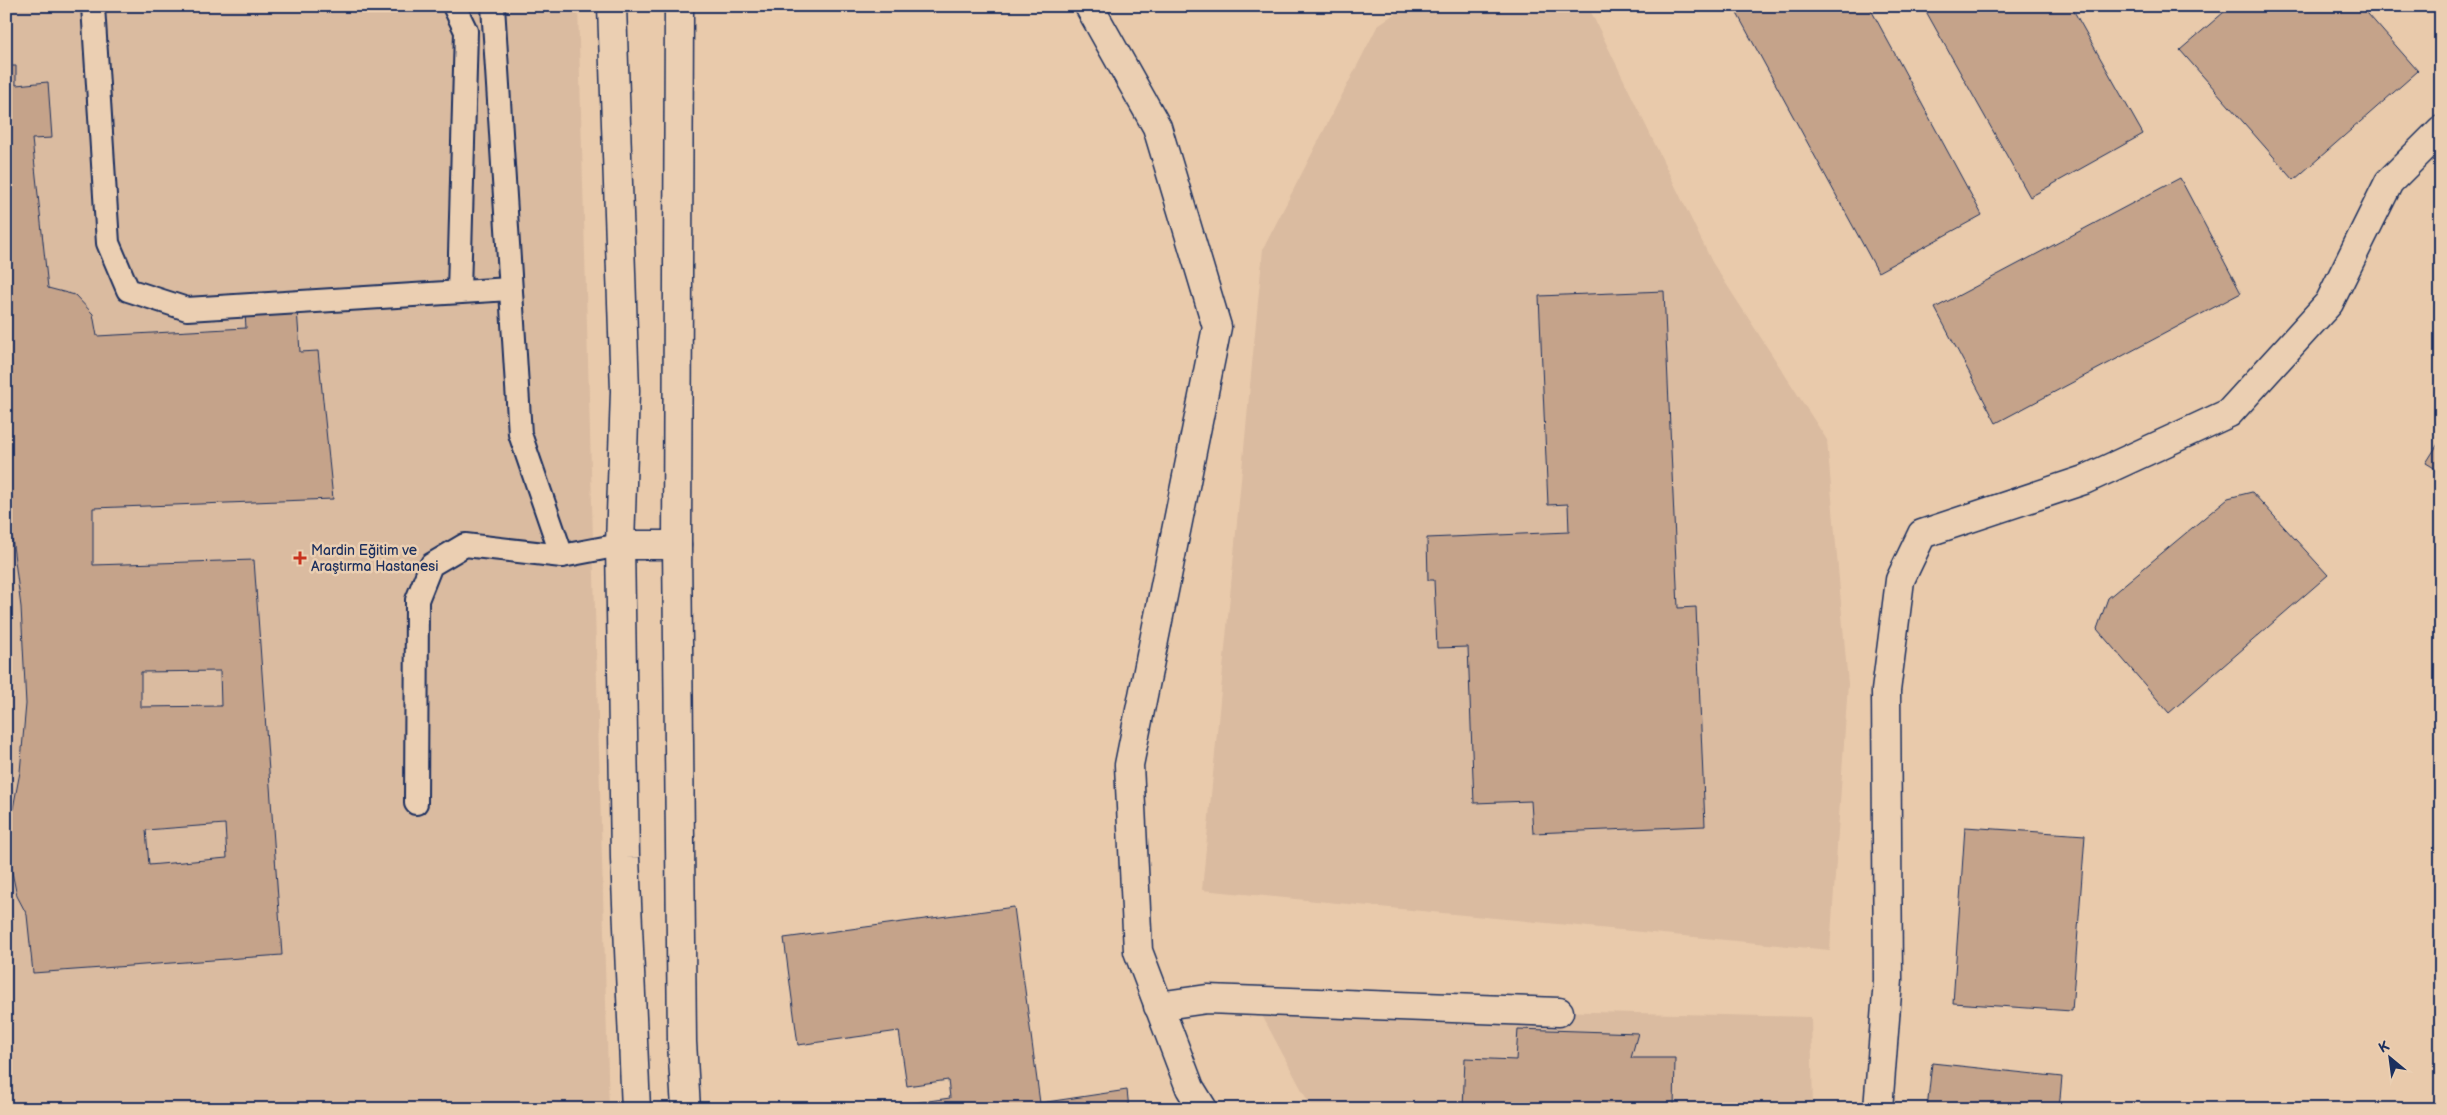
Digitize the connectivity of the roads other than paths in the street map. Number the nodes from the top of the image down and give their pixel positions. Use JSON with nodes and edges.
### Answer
{"nodes":[{"id":1,"x":92,"y":6,"type":"edge"},
{"id":2,"x":454,"y":6,"type":"edge"},
{"id":3,"x":493,"y":6,"type":"edge"},
{"id":4,"x":612,"y":6,"type":"edge"},
{"id":5,"x":679,"y":6,"type":"edge"},
{"id":6,"x":1089,"y":6,"type":"edge"},
{"id":7,"x":2441,"y":130,"type":"edge"},
{"id":8,"x":510,"y":288,"type":"junction"},
{"id":9,"x":459,"y":292,"type":"junction"},
{"id":10,"x":620,"y":545,"type":"junction"},
{"id":11,"x":677,"y":545,"type":"junction"},
{"id":12,"x":562,"y":556,"type":"junction"},
{"id":13,"x":416,"y":803,"type":"dead end"},
{"id":14,"x":1158,"y":1006,"type":"junction"},
{"id":15,"x":1559,"y":1012,"type":"dead end"},
{"id":16,"x":636,"y":1109,"type":"edge"},
{"id":17,"x":686,"y":1109,"type":"edge"},
{"id":18,"x":1203,"y":1109,"type":"edge"},
{"id":19,"x":1878,"y":1109,"type":"edge"}],
"edges":[{"from":1,"to":9,"type":"lane"},
{"from":2,"to":9,"type":"lane"},
{"from":3,"to":8,"type":"lane"},
{"from":4,"to":10,"type":"street"},
{"from":5,"to":11,"type":"street"},
{"from":6,"to":14,"type":"street"},
{"from":7,"to":19,"type":"street"},
{"from":8,"to":9,"type":"lane"},
{"from":8,"to":12,"type":"lane"},
{"from":10,"to":11,"type":"street"},
{"from":10,"to":12,"type":"lane"},
{"from":10,"to":16,"type":"street"},
{"from":11,"to":17,"type":"street"},
{"from":12,"to":13,"type":"lane"},
{"from":14,"to":15,"type":"street"},
{"from":14,"to":18,"type":"street"}]}
